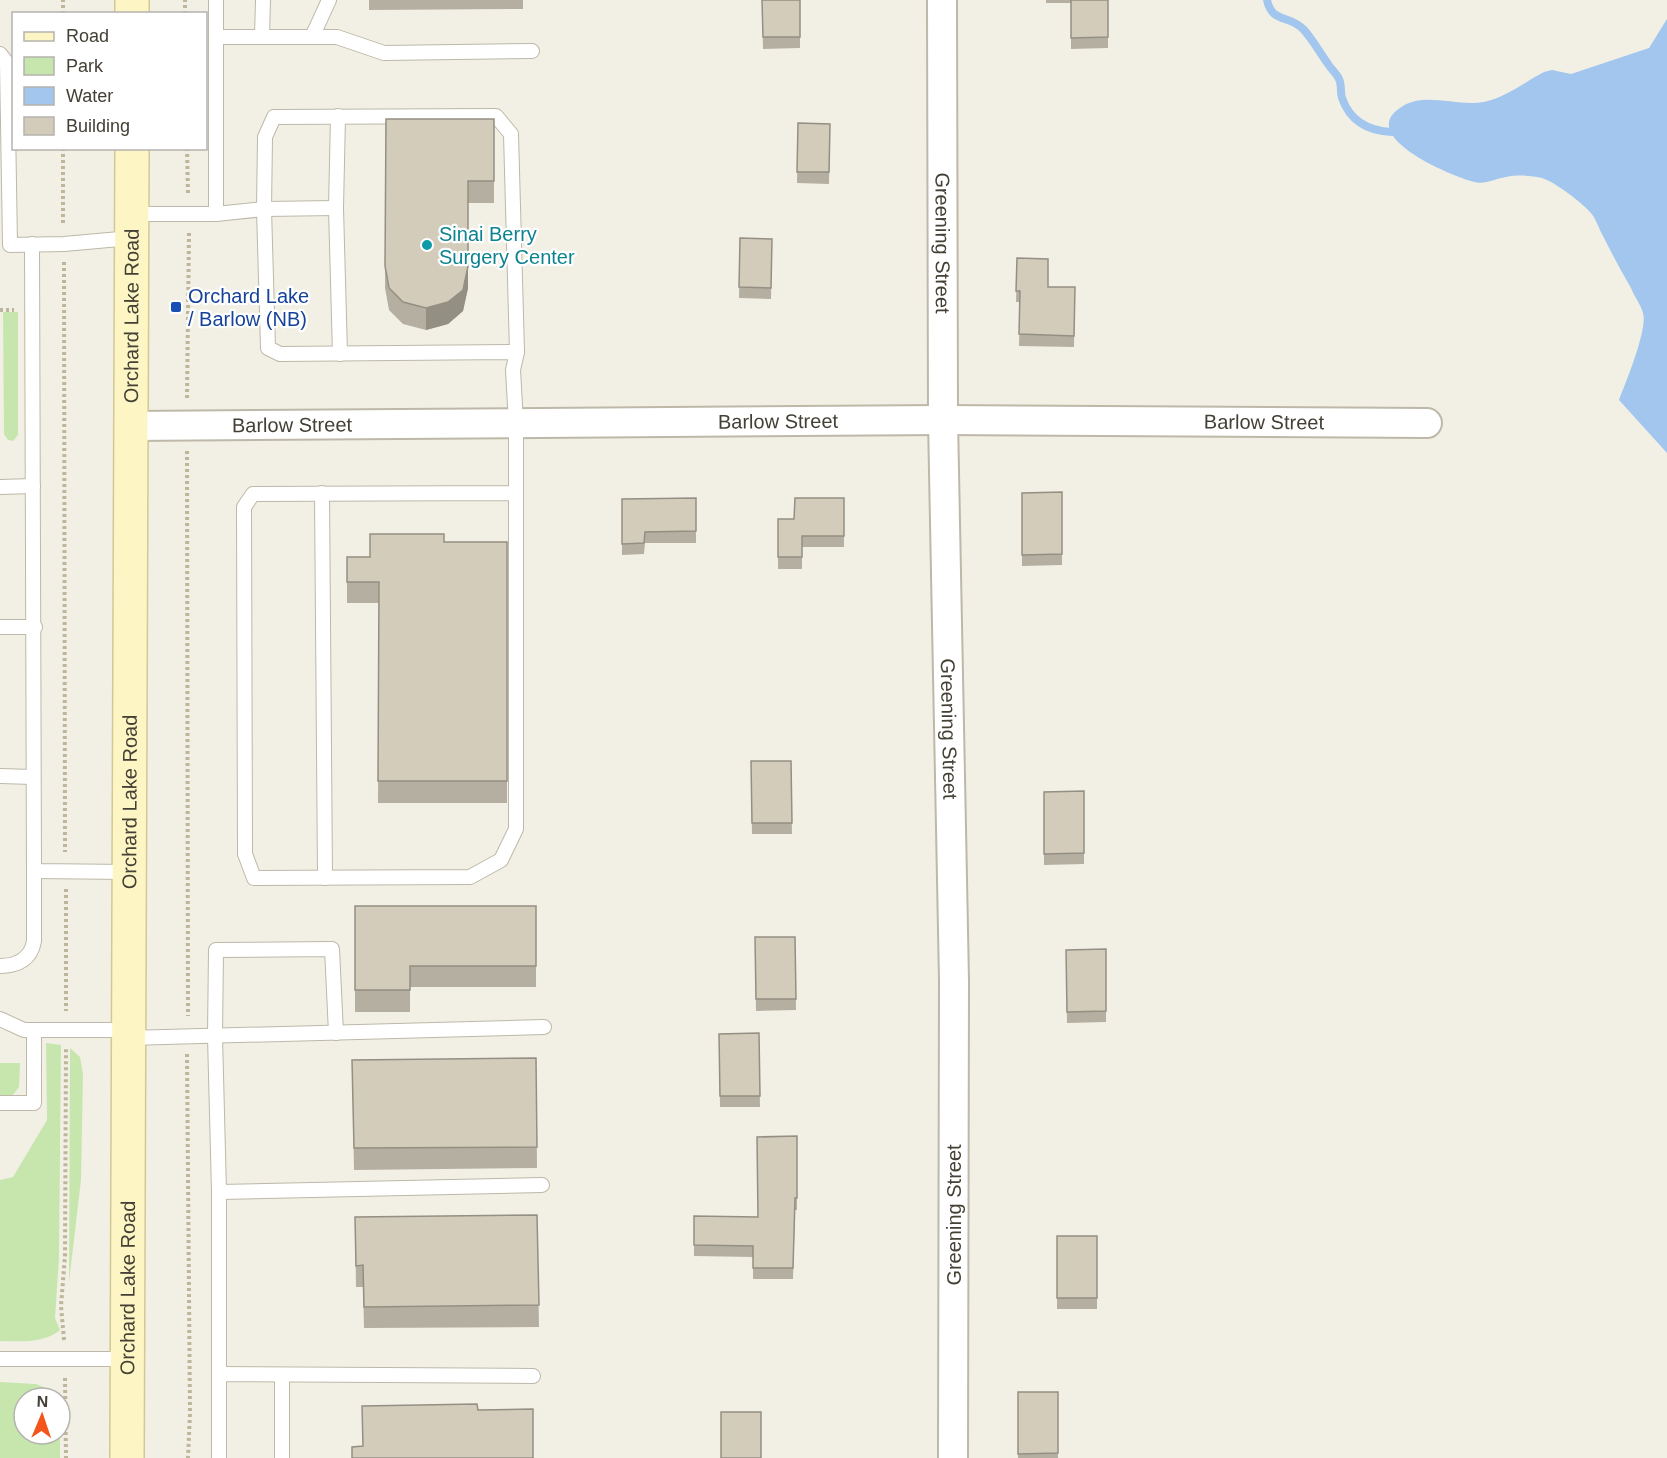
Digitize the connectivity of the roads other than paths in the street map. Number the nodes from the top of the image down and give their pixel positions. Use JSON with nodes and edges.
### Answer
{"nodes":[{"id":1,"x":216,"y":0,"type":"edge"},
{"id":2,"x":263,"y":0,"type":"edge"},
{"id":3,"x":329,"y":0,"type":"edge"},
{"id":4,"x":942,"y":0,"type":"edge"},
{"id":5,"x":262,"y":36,"type":"junction"},
{"id":6,"x":216,"y":37,"type":"junction"},
{"id":7,"x":312,"y":37,"type":"junction"},
{"id":8,"x":532,"y":51,"type":"dead end"},
{"id":9,"x":0,"y":54,"type":"edge"},
{"id":10,"x":338,"y":116,"type":"junction"},
{"id":11,"x":132,"y":150,"type":"edge"},
{"id":12,"x":336,"y":208,"type":"junction"},
{"id":13,"x":264,"y":210,"type":"junction"},
{"id":14,"x":216,"y":214,"type":"junction"},
{"id":15,"x":131,"y":226,"type":"junction"},
{"id":16,"x":32,"y":244,"type":"junction"},
{"id":17,"x":5,"y":248,"type":"edge"},
{"id":18,"x":517,"y":352,"type":"junction"},
{"id":19,"x":340,"y":354,"type":"junction"},
{"id":20,"x":943,"y":420,"type":"junction"},
{"id":21,"x":516,"y":423,"type":"junction"},
{"id":22,"x":1427,"y":423,"type":"dead end"},
{"id":23,"x":130,"y":426,"type":"junction"},
{"id":24,"x":33,"y":486,"type":"junction"},
{"id":25,"x":0,"y":487,"type":"edge"},
{"id":26,"x":516,"y":493,"type":"junction"},
{"id":27,"x":322,"y":494,"type":"junction"},
{"id":28,"x":0,"y":627,"type":"edge"},
{"id":29,"x":35,"y":627,"type":"junction"},
{"id":30,"x":0,"y":776,"type":"edge"},
{"id":31,"x":33,"y":777,"type":"junction"},
{"id":32,"x":34,"y":871,"type":"junction"},
{"id":33,"x":129,"y":872,"type":"junction"},
{"id":34,"x":325,"y":878,"type":"junction"},
{"id":35,"x":0,"y":966,"type":"edge"},
{"id":36,"x":0,"y":1019,"type":"edge"},
{"id":37,"x":544,"y":1027,"type":"dead end"},
{"id":38,"x":34,"y":1030,"type":"junction"},
{"id":39,"x":336,"y":1033,"type":"junction"},
{"id":40,"x":128,"y":1034,"type":"junction"},
{"id":41,"x":215,"y":1036,"type":"junction"},
{"id":42,"x":0,"y":1103,"type":"edge"},
{"id":43,"x":542,"y":1185,"type":"dead end"},
{"id":44,"x":219,"y":1192,"type":"junction"},
{"id":45,"x":0,"y":1359,"type":"edge"},
{"id":46,"x":127,"y":1359,"type":"junction"},
{"id":47,"x":219,"y":1374,"type":"junction"},
{"id":48,"x":282,"y":1375,"type":"junction"},
{"id":49,"x":533,"y":1376,"type":"dead end"},
{"id":50,"x":127,"y":1458,"type":"edge"},
{"id":51,"x":219,"y":1458,"type":"edge"},
{"id":52,"x":282,"y":1458,"type":"edge"},
{"id":53,"x":953,"y":1458,"type":"edge"}],
"edges":[{"from":1,"to":6,"type":"lane"},
{"from":2,"to":5,"type":"lane"},
{"from":3,"to":7,"type":"lane"},
{"from":4,"to":20,"type":"street","name":"Greening Street"},
{"from":5,"to":6,"type":"lane"},
{"from":5,"to":7,"type":"lane"},
{"from":6,"to":14,"type":"lane"},
{"from":7,"to":8,"type":"lane"},
{"from":9,"to":17,"type":"lane"},
{"from":10,"to":12,"type":"lane"},
{"from":10,"to":13,"type":"lane"},
{"from":10,"to":18,"type":"lane"},
{"from":11,"to":15,"type":"main road","name":"Orchard Lake Road"},
{"from":12,"to":13,"type":"lane"},
{"from":12,"to":19,"type":"lane"},
{"from":13,"to":14,"type":"lane"},
{"from":13,"to":19,"type":"lane"},
{"from":14,"to":15,"type":"lane"},
{"from":15,"to":16,"type":"lane"},
{"from":15,"to":23,"type":"main road","name":"Orchard Lake Road"},
{"from":16,"to":17,"type":"lane"},
{"from":16,"to":24,"type":"lane"},
{"from":18,"to":19,"type":"lane"},
{"from":18,"to":21,"type":"lane"},
{"from":20,"to":21,"type":"street","name":"Barlow Street"},
{"from":20,"to":22,"type":"street","name":"Barlow Street"},
{"from":20,"to":53,"type":"street","name":"Greening Street"},
{"from":21,"to":23,"type":"street","name":"Barlow Street"},
{"from":21,"to":26,"type":"lane"},
{"from":23,"to":33,"type":"main road","name":"Orchard Lake Road"},
{"from":24,"to":25,"type":"lane"},
{"from":24,"to":29,"type":"lane"},
{"from":26,"to":27,"type":"lane"},
{"from":26,"to":34,"type":"lane"},
{"from":27,"to":34,"type":"lane"},
{"from":27,"to":34,"type":"lane"},
{"from":28,"to":29,"type":"lane"},
{"from":29,"to":31,"type":"lane"},
{"from":30,"to":31,"type":"lane"},
{"from":31,"to":32,"type":"lane"},
{"from":32,"to":33,"type":"lane"},
{"from":32,"to":35,"type":"lane"},
{"from":33,"to":40,"type":"main road","name":"Orchard Lake Road"},
{"from":36,"to":38,"type":"lane"},
{"from":37,"to":39,"type":"lane"},
{"from":38,"to":40,"type":"lane"},
{"from":38,"to":42,"type":"lane"},
{"from":39,"to":41,"type":"lane"},
{"from":39,"to":41,"type":"lane"},
{"from":40,"to":41,"type":"lane"},
{"from":40,"to":46,"type":"main road","name":"Orchard Lake Road"},
{"from":41,"to":44,"type":"lane"},
{"from":43,"to":44,"type":"lane"},
{"from":44,"to":47,"type":"lane"},
{"from":45,"to":46,"type":"lane"},
{"from":46,"to":50,"type":"main road","name":"Orchard Lake Road"},
{"from":47,"to":48,"type":"lane"},
{"from":47,"to":51,"type":"lane"},
{"from":48,"to":49,"type":"lane"},
{"from":48,"to":52,"type":"lane"}]}
